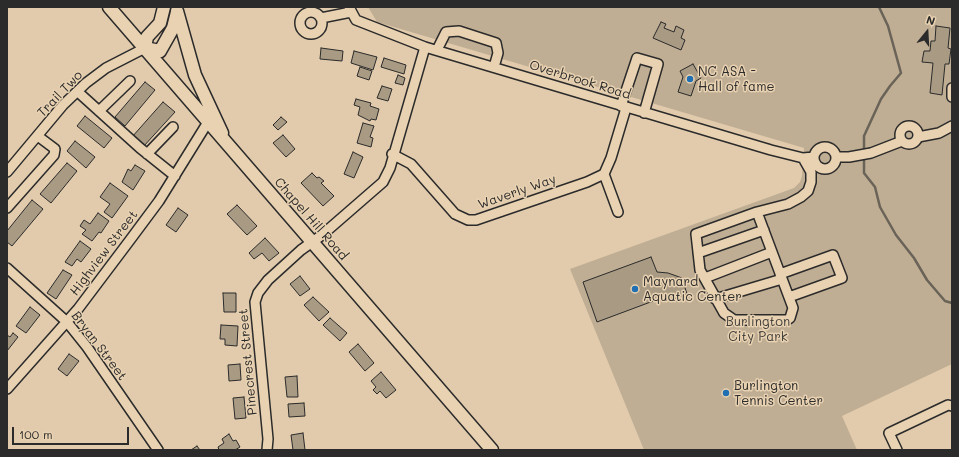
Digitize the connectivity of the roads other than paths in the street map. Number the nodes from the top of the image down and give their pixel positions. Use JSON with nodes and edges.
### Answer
{"nodes":[{"id":1,"x":109,"y":7,"type":"edge"},
{"id":2,"x":164,"y":7,"type":"edge"},
{"id":3,"x":177,"y":9,"type":"edge"},
{"id":4,"x":350,"y":10,"type":"edge"},
{"id":5,"x":321,"y":18,"type":"dead end"},
{"id":6,"x":425,"y":47,"type":"junction"},
{"id":7,"x":145,"y":48,"type":"junction"},
{"id":8,"x":437,"y":50,"type":"junction"},
{"id":9,"x":494,"y":67,"type":"junction"},
{"id":10,"x":130,"y":81,"type":"dead end"},
{"id":11,"x":952,"y":88,"type":"edge"},
{"id":12,"x":78,"y":92,"type":"junction"},
{"id":13,"x":952,"y":97,"type":"edge"},
{"id":14,"x":624,"y":107,"type":"junction"},
{"id":15,"x":99,"y":111,"type":"junction"},
{"id":16,"x":644,"y":113,"type":"junction"},
{"id":17,"x":208,"y":122,"type":"junction"},
{"id":18,"x":952,"y":126,"type":"edge"},
{"id":19,"x":173,"y":127,"type":"dead end"},
{"id":20,"x":39,"y":137,"type":"junction"},
{"id":21,"x":918,"y":137,"type":"junction"},
{"id":22,"x":902,"y":141,"type":"junction"},
{"id":23,"x":228,"y":145,"type":"junction"},
{"id":24,"x":147,"y":154,"type":"junction"},
{"id":25,"x":392,"y":154,"type":"junction"},
{"id":26,"x":814,"y":157,"type":"junction"},
{"id":27,"x":836,"y":157,"type":"junction"},
{"id":28,"x":803,"y":158,"type":"junction"},
{"id":29,"x":7,"y":172,"type":"edge"},
{"id":30,"x":604,"y":174,"type":"junction"},
{"id":31,"x":175,"y":176,"type":"junction"},
{"id":32,"x":7,"y":208,"type":"edge"},
{"id":33,"x":618,"y":212,"type":"dead end"},
{"id":34,"x":757,"y":212,"type":"junction"},
{"id":35,"x":764,"y":230,"type":"junction"},
{"id":36,"x":312,"y":242,"type":"junction"},
{"id":37,"x":772,"y":252,"type":"junction"},
{"id":38,"x":698,"y":253,"type":"junction"},
{"id":39,"x":7,"y":268,"type":"edge"},
{"id":40,"x":781,"y":277,"type":"junction"},
{"id":41,"x":705,"y":278,"type":"junction"},
{"id":42,"x":789,"y":297,"type":"junction"},
{"id":43,"x":715,"y":299,"type":"junction"},
{"id":44,"x":67,"y":322,"type":"junction"},
{"id":45,"x":7,"y":389,"type":"edge"},
{"id":46,"x":952,"y":406,"type":"edge"},
{"id":47,"x":158,"y":450,"type":"edge"},
{"id":48,"x":267,"y":450,"type":"edge"},
{"id":49,"x":492,"y":450,"type":"edge"},
{"id":50,"x":897,"y":450,"type":"edge"}],
"edges":[{"from":1,"to":7,"type":"main road","name":"Chapel Hill Road"},
{"from":2,"to":7,"type":"main road"},
{"from":3,"to":7,"type":"main road"},
{"from":3,"to":23,"type":"main road"},
{"from":4,"to":5,"type":"street"},
{"from":4,"to":6,"type":"street","name":"Overbrook Road"},
{"from":6,"to":8,"type":"street","name":"Overbrook Road"},
{"from":6,"to":25,"type":"street","name":"Pinecrest Street"},
{"from":7,"to":12,"type":"street","name":"Trail Two"},
{"from":7,"to":17,"type":"main road","name":"Chapel Hill Road"},
{"from":8,"to":9,"type":"street","name":"Overbrook Road"},
{"from":8,"to":9,"type":"street"},
{"from":9,"to":14,"type":"street","name":"Overbrook Road"},
{"from":10,"to":15,"type":"street"},
{"from":11,"to":13,"type":"street"},
{"from":12,"to":15,"type":"street"},
{"from":12,"to":20,"type":"street","name":"Trail Two"},
{"from":14,"to":16,"type":"street","name":"Overbrook Road"},
{"from":14,"to":16,"type":"street"},
{"from":14,"to":30,"type":"street"},
{"from":15,"to":24,"type":"street"},
{"from":16,"to":28,"type":"street","name":"Overbrook Road"},
{"from":17,"to":23,"type":"main road","name":"Chapel Hill Road"},
{"from":17,"to":31,"type":"street","name":"Highview Street"},
{"from":18,"to":21,"type":"street"},
{"from":19,"to":24,"type":"street"},
{"from":20,"to":29,"type":"street","name":"Trail Two"},
{"from":20,"to":32,"type":"street"},
{"from":21,"to":22,"type":"street"},
{"from":21,"to":22,"type":"street"},
{"from":22,"to":27,"type":"street"},
{"from":23,"to":36,"type":"main road","name":"Chapel Hill Road"},
{"from":24,"to":31,"type":"street"},
{"from":25,"to":30,"type":"street","name":"Waverly Way"},
{"from":25,"to":36,"type":"street","name":"Pinecrest Street"},
{"from":26,"to":27,"type":"street","name":"Overbrook Road"},
{"from":26,"to":27,"type":"street"},
{"from":26,"to":28,"type":"street","name":"Overbrook Road"},
{"from":28,"to":34,"type":"street"},
{"from":30,"to":33,"type":"street"},
{"from":31,"to":44,"type":"street","name":"Highview Street"},
{"from":34,"to":35,"type":"street"},
{"from":34,"to":38,"type":"street"},
{"from":35,"to":37,"type":"street"},
{"from":35,"to":38,"type":"street"},
{"from":36,"to":48,"type":"street","name":"Pinecrest Street"},
{"from":36,"to":49,"type":"main road","name":"Chapel Hill Road"},
{"from":37,"to":40,"type":"street"},
{"from":37,"to":41,"type":"street"},
{"from":38,"to":41,"type":"street"},
{"from":39,"to":44,"type":"street","name":"Bryan Street"},
{"from":40,"to":42,"type":"street"},
{"from":40,"to":42,"type":"street"},
{"from":40,"to":43,"type":"street"},
{"from":41,"to":43,"type":"street"},
{"from":42,"to":43,"type":"street"},
{"from":44,"to":45,"type":"street","name":"Highview Street"},
{"from":44,"to":47,"type":"street","name":"Bryan Street"},
{"from":46,"to":50,"type":"street"}]}
